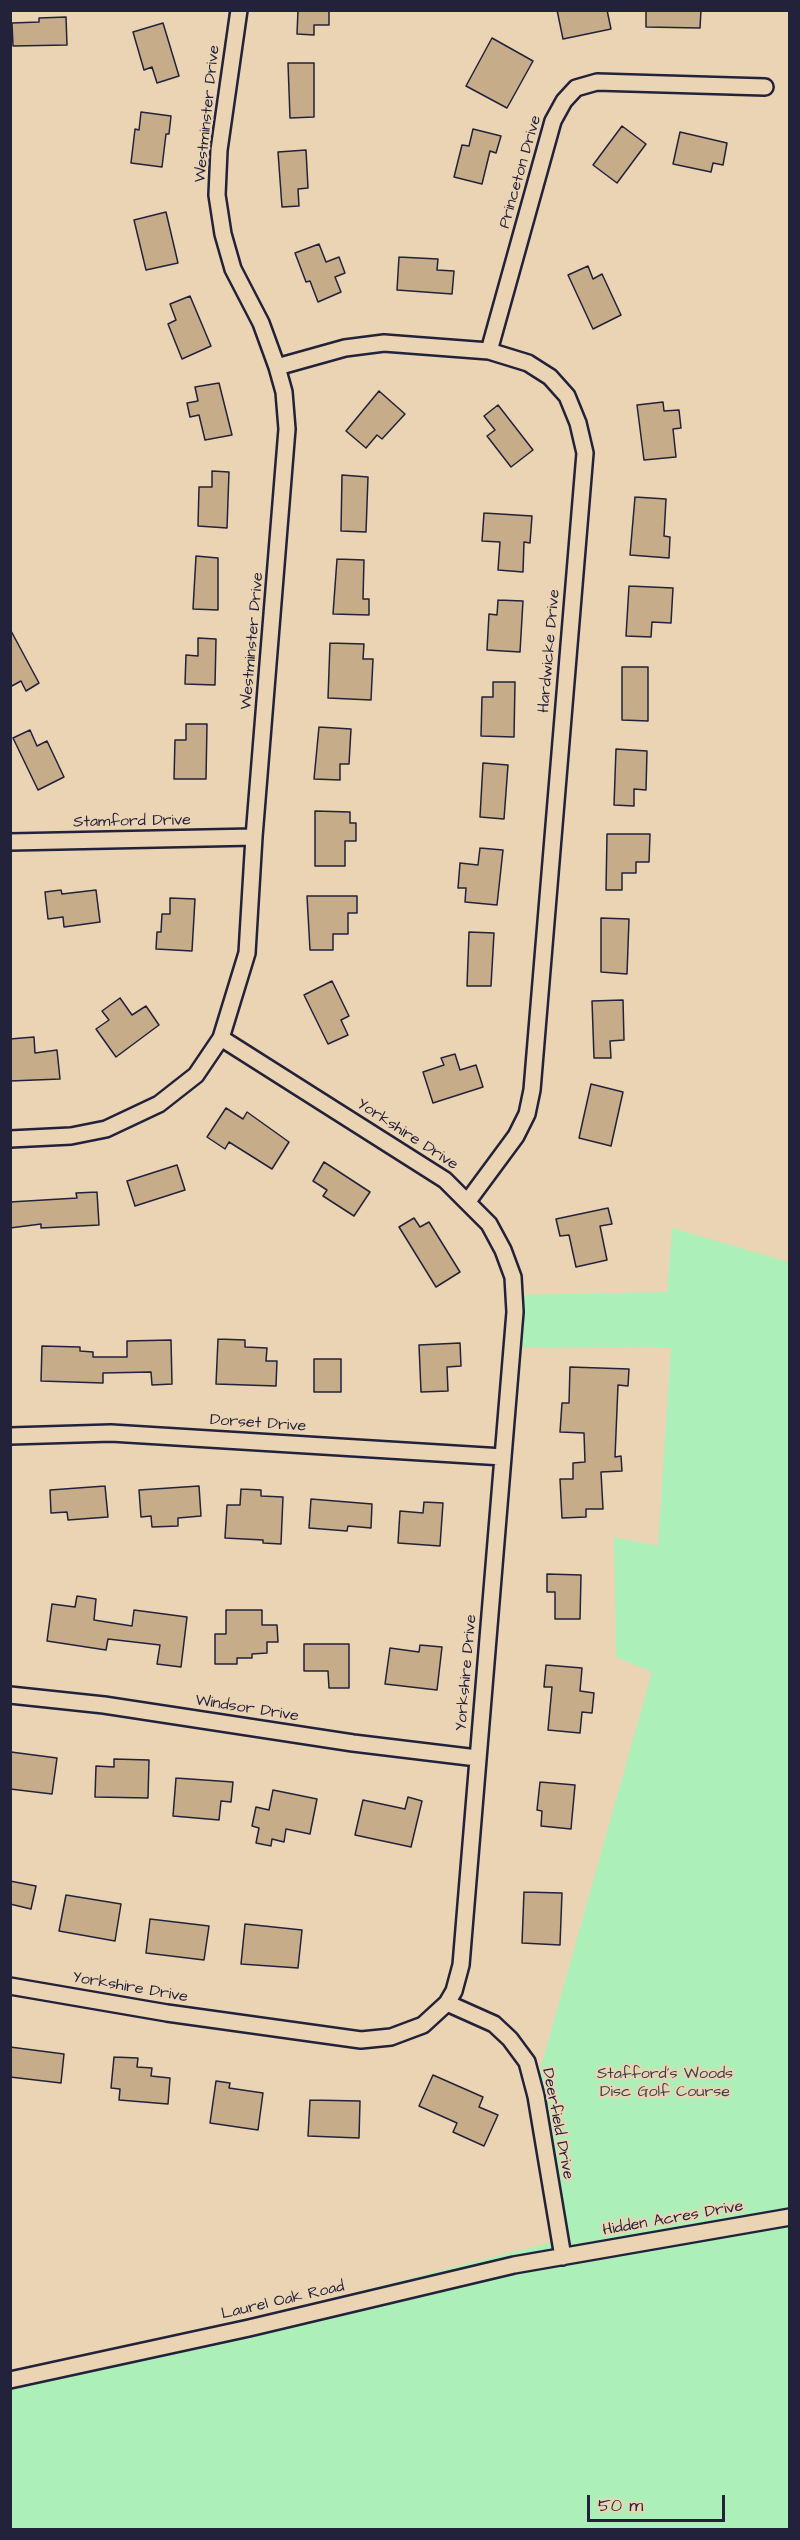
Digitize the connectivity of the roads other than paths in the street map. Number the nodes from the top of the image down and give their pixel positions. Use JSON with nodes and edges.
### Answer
{"nodes":[{"id":1,"x":238,"y":10,"type":"edge"},
{"id":2,"x":765,"y":87,"type":"dead end"},
{"id":3,"x":489,"y":351,"type":"junction"},
{"id":4,"x":277,"y":367,"type":"junction"},
{"id":5,"x":254,"y":837,"type":"junction"},
{"id":6,"x":10,"y":842,"type":"edge"},
{"id":7,"x":221,"y":1038,"type":"junction"},
{"id":8,"x":10,"y":1139,"type":"edge"},
{"id":9,"x":468,"y":1201,"type":"junction"},
{"id":10,"x":10,"y":1436,"type":"edge"},
{"id":11,"x":503,"y":1457,"type":"junction"},
{"id":12,"x":10,"y":1695,"type":"edge"},
{"id":13,"x":477,"y":1758,"type":"junction"},
{"id":14,"x":10,"y":1986,"type":"edge"},
{"id":15,"x":447,"y":2003,"type":"junction"},
{"id":16,"x":789,"y":2217,"type":"edge"},
{"id":17,"x":563,"y":2257,"type":"junction"},
{"id":18,"x":10,"y":2380,"type":"edge"}],
"edges":[{"from":1,"to":4,"type":"street","name":"Westminster Drive"},
{"from":2,"to":3,"type":"street","name":"Princeton Drive"},
{"from":3,"to":4,"type":"street","name":"Hardwicke Drive"},
{"from":3,"to":9,"type":"street","name":"Hardwicke Drive"},
{"from":4,"to":5,"type":"street","name":"Westminster Drive"},
{"from":5,"to":6,"type":"street","name":"Stamford Drive"},
{"from":5,"to":7,"type":"street","name":"Westminster Drive"},
{"from":7,"to":8,"type":"street","name":"Westminster Drive"},
{"from":7,"to":9,"type":"street","name":"Yorkshire Drive"},
{"from":9,"to":11,"type":"street","name":"Yorkshire Drive"},
{"from":10,"to":11,"type":"street","name":"Dorset Drive"},
{"from":11,"to":13,"type":"street","name":"Yorkshire Drive"},
{"from":12,"to":13,"type":"street","name":"Windsor Drive"},
{"from":13,"to":15,"type":"street","name":"Yorkshire Drive"},
{"from":14,"to":15,"type":"street","name":"Yorkshire Drive"},
{"from":15,"to":17,"type":"street","name":"Deerfield Drive"},
{"from":16,"to":17,"type":"street","name":"Hidden Acres Drive"},
{"from":17,"to":18,"type":"street","name":"Laurel Oak Road"}]}
